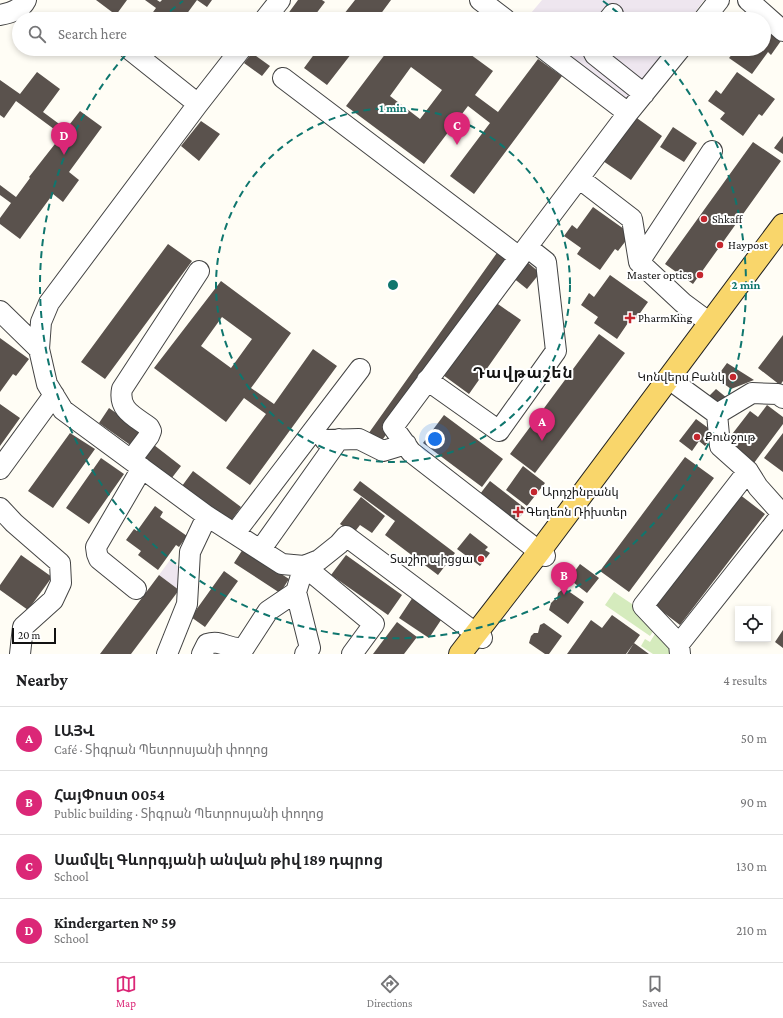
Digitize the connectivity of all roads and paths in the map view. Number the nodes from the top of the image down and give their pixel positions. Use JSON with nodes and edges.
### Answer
{"nodes":[{"id":1,"x":26,"y":0,"type":"edge"},
{"id":2,"x":280,"y":0,"type":"edge"},
{"id":3,"x":480,"y":0,"type":"edge"},
{"id":4,"x":719,"y":0,"type":"edge"},
{"id":5,"x":748,"y":0,"type":"edge"},
{"id":6,"x":271,"y":12,"type":"edge"},
{"id":7,"x":496,"y":12,"type":"edge"},
{"id":8,"x":710,"y":12,"type":"edge"},
{"id":9,"x":762,"y":12,"type":"edge"},
{"id":10,"x":0,"y":15,"type":"edge"},
{"id":11,"x":771,"y":20,"type":"edge"},
{"id":12,"x":783,"y":31,"type":"edge"},
{"id":13,"x":138,"y":56,"type":"edge"},
{"id":14,"x":236,"y":56,"type":"edge"},
{"id":15,"x":553,"y":56,"type":"edge"},
{"id":16,"x":596,"y":56,"type":"edge"},
{"id":17,"x":674,"y":56,"type":"edge"},
{"id":18,"x":283,"y":78,"type":"dead end"},
{"id":19,"x":644,"y":94,"type":"junction"},
{"id":20,"x":198,"y":104,"type":"junction"},
{"id":21,"x":628,"y":113,"type":"junction"},
{"id":22,"x":712,"y":152,"type":"dead end"},
{"id":23,"x":580,"y":179,"type":"junction"},
{"id":24,"x":783,"y":225,"type":"edge"},
{"id":25,"x":783,"y":239,"type":"edge"},
{"id":26,"x":523,"y":252,"type":"junction"},
{"id":27,"x":639,"y":262,"type":"junction"},
{"id":28,"x":199,"y":271,"type":"dead end"},
{"id":29,"x":0,"y":311,"type":"edge"},
{"id":30,"x":710,"y":323,"type":"junction"},
{"id":31,"x":39,"y":349,"type":"junction"},
{"id":32,"x":360,"y":369,"type":"dead end"},
{"id":33,"x":428,"y":380,"type":"junction"},
{"id":34,"x":673,"y":381,"type":"junction"},
{"id":35,"x":54,"y":395,"type":"junction"},
{"id":36,"x":783,"y":398,"type":"edge"},
{"id":37,"x":717,"y":414,"type":"junction"},
{"id":38,"x":339,"y":439,"type":"junction"},
{"id":39,"x":306,"y":440,"type":"junction"},
{"id":40,"x":406,"y":444,"type":"junction"},
{"id":41,"x":137,"y":464,"type":"junction"},
{"id":42,"x":0,"y":469,"type":"edge"},
{"id":43,"x":748,"y":471,"type":"junction"},
{"id":44,"x":0,"y":508,"type":"edge"},
{"id":45,"x":782,"y":515,"type":"edge"},
{"id":46,"x":207,"y":516,"type":"junction"},
{"id":47,"x":235,"y":532,"type":"junction"},
{"id":48,"x":261,"y":549,"type":"junction"},
{"id":49,"x":542,"y":554,"type":"junction"},
{"id":50,"x":304,"y":566,"type":"junction"},
{"id":51,"x":136,"y":589,"type":"dead end"},
{"id":52,"x":296,"y":592,"type":"junction"},
{"id":53,"x":475,"y":642,"type":"edge"},
{"id":54,"x":680,"y":649,"type":"edge"},
{"id":55,"x":20,"y":654,"type":"edge"},
{"id":56,"x":167,"y":654,"type":"edge"},
{"id":57,"x":202,"y":654,"type":"edge"},
{"id":58,"x":305,"y":654,"type":"edge"},
{"id":59,"x":352,"y":654,"type":"edge"},
{"id":60,"x":460,"y":654,"type":"edge"}],
"edges":[{"from":1,"to":10,"type":"lane"},
{"from":2,"to":6,"type":"lane"},
{"from":3,"to":7,"type":"lane"},
{"from":4,"to":8,"type":"lane"},
{"from":5,"to":9,"type":"lane"},
{"from":11,"to":12,"type":"lane"},
{"from":13,"to":20,"type":"lane"},
{"from":14,"to":20,"type":"lane"},
{"from":15,"to":21,"type":"lane"},
{"from":16,"to":19,"type":"lane"},
{"from":17,"to":19,"type":"lane"},
{"from":18,"to":26,"type":"lane"},
{"from":19,"to":21,"type":"lane"},
{"from":20,"to":31,"type":"lane"},
{"from":21,"to":23,"type":"lane"},
{"from":22,"to":27,"type":"lane"},
{"from":23,"to":26,"type":"lane"},
{"from":23,"to":27,"type":"lane"},
{"from":24,"to":30,"type":"main road"},
{"from":25,"to":34,"type":"main road"},
{"from":26,"to":33,"type":"lane"},
{"from":26,"to":33,"type":"lane"},
{"from":27,"to":30,"type":"lane"},
{"from":28,"to":41,"type":"lane"},
{"from":29,"to":31,"type":"lane"},
{"from":30,"to":34,"type":"main road"},
{"from":31,"to":35,"type":"lane"},
{"from":32,"to":39,"type":"lane"},
{"from":33,"to":40,"type":"lane"},
{"from":34,"to":37,"type":"lane"},
{"from":34,"to":49,"type":"main road"},
{"from":35,"to":41,"type":"lane"},
{"from":35,"to":42,"type":"lane"},
{"from":36,"to":37,"type":"lane"},
{"from":37,"to":43,"type":"lane"},
{"from":38,"to":39,"type":"lane"},
{"from":38,"to":40,"type":"lane"},
{"from":38,"to":48,"type":"lane"},
{"from":39,"to":47,"type":"lane"},
{"from":40,"to":49,"type":"lane"},
{"from":41,"to":46,"type":"lane"},
{"from":41,"to":51,"type":"lane"},
{"from":43,"to":45,"type":"lane"},
{"from":43,"to":54,"type":"lane"},
{"from":44,"to":55,"type":"lane"},
{"from":45,"to":54,"type":"lane"},
{"from":46,"to":47,"type":"lane"},
{"from":46,"to":56,"type":"lane"},
{"from":47,"to":48,"type":"lane"},
{"from":48,"to":50,"type":"lane"},
{"from":49,"to":53,"type":"main road"},
{"from":50,"to":52,"type":"lane"},
{"from":50,"to":53,"type":"lane"},
{"from":50,"to":59,"type":"lane"},
{"from":52,"to":57,"type":"lane"},
{"from":52,"to":58,"type":"lane"},
{"from":53,"to":60,"type":"main road"}]}
